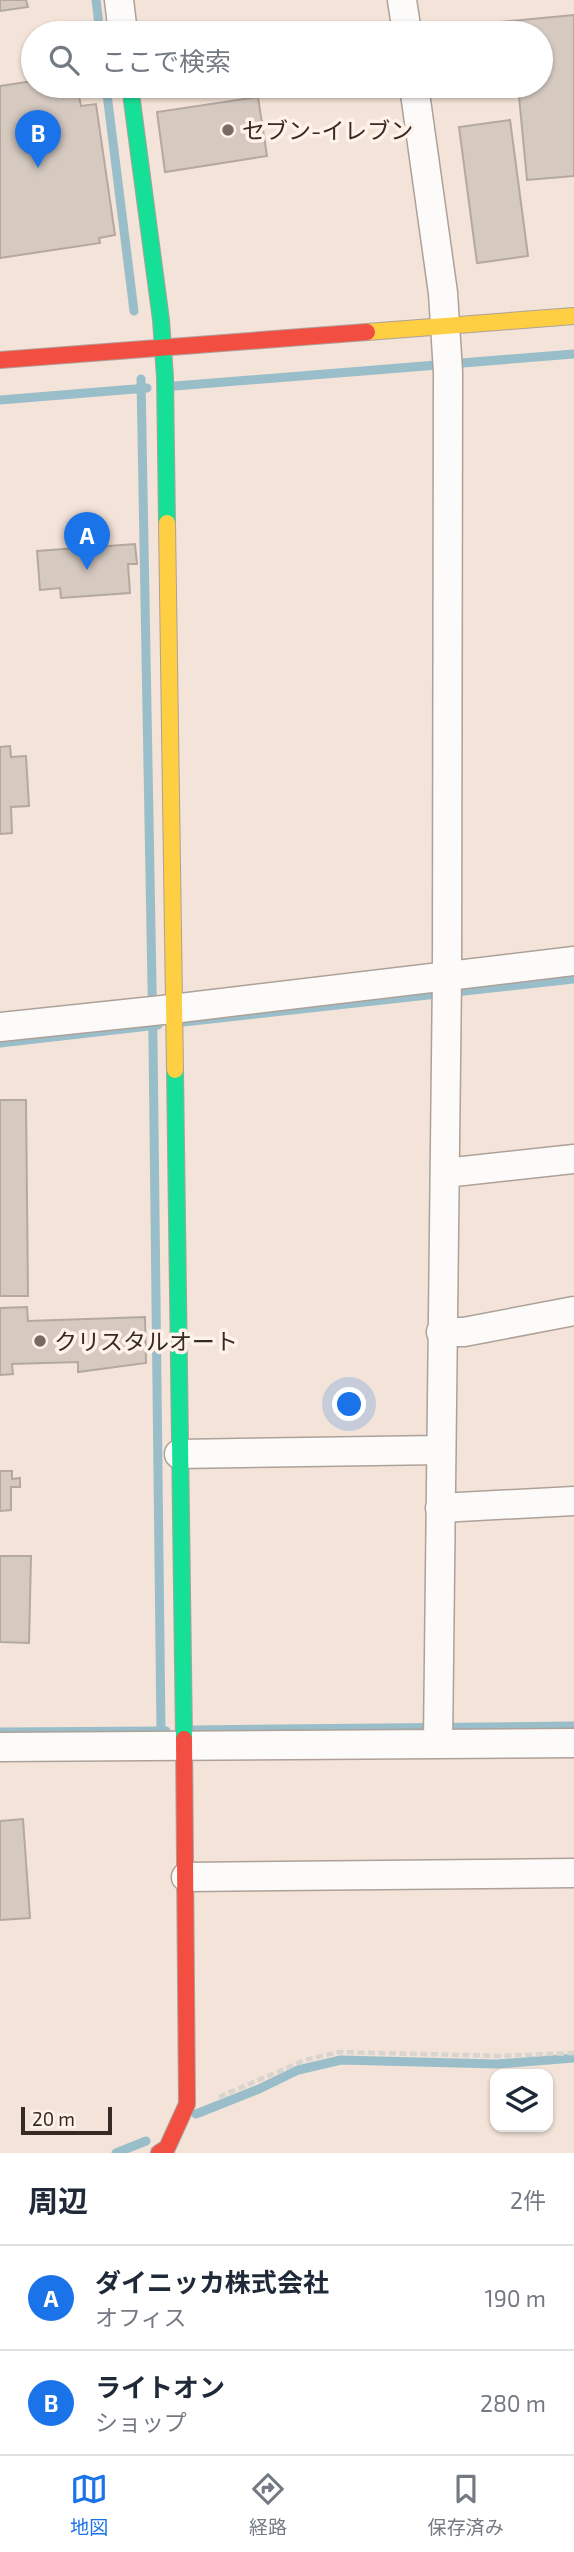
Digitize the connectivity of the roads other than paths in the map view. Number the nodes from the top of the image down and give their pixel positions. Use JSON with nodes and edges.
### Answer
{"nodes":[{"id":1,"x":119,"y":0,"type":"edge"},
{"id":2,"x":402,"y":0,"type":"edge"},
{"id":3,"x":122,"y":21,"type":"edge"},
{"id":4,"x":405,"y":21,"type":"edge"},
{"id":5,"x":132,"y":98,"type":"edge"},
{"id":6,"x":416,"y":98,"type":"edge"},
{"id":7,"x":574,"y":316,"type":"edge"},
{"id":8,"x":446,"y":326,"type":"junction"},
{"id":9,"x":163,"y":349,"type":"junction"},
{"id":10,"x":0,"y":360,"type":"edge"},
{"id":11,"x":574,"y":961,"type":"edge"},
{"id":12,"x":447,"y":988,"type":"junction"},
{"id":13,"x":165,"y":1016,"type":"junction"},
{"id":14,"x":0,"y":1027,"type":"edge"},
{"id":15,"x":574,"y":1159,"type":"edge"},
{"id":16,"x":445,"y":1173,"type":"junction"},
{"id":17,"x":574,"y":1311,"type":"edge"},
{"id":18,"x":442,"y":1332,"type":"junction"},
{"id":19,"x":440,"y":1450,"type":"junction"},
{"id":20,"x":179,"y":1454,"type":"junction"},
{"id":21,"x":574,"y":1501,"type":"edge"},
{"id":22,"x":440,"y":1508,"type":"junction"},
{"id":23,"x":438,"y":1732,"type":"junction"},
{"id":24,"x":183,"y":1735,"type":"junction"},
{"id":25,"x":574,"y":1743,"type":"edge"},
{"id":26,"x":0,"y":1747,"type":"edge"},
{"id":27,"x":574,"y":1873,"type":"edge"},
{"id":28,"x":186,"y":1877,"type":"junction"},
{"id":29,"x":164,"y":2151,"type":"edge"}],
"edges":[{"from":1,"to":3,"type":"street"},
{"from":2,"to":4,"type":"street"},
{"from":5,"to":9,"type":"street"},
{"from":6,"to":8,"type":"street"},
{"from":7,"to":8,"type":"street"},
{"from":8,"to":9,"type":"street"},
{"from":8,"to":12,"type":"street"},
{"from":9,"to":10,"type":"street"},
{"from":9,"to":13,"type":"street"},
{"from":11,"to":12,"type":"street"},
{"from":12,"to":13,"type":"street"},
{"from":12,"to":16,"type":"street"},
{"from":13,"to":14,"type":"street"},
{"from":13,"to":20,"type":"street"},
{"from":15,"to":16,"type":"street"},
{"from":16,"to":18,"type":"street"},
{"from":17,"to":18,"type":"street"},
{"from":18,"to":19,"type":"street"},
{"from":19,"to":20,"type":"street"},
{"from":19,"to":22,"type":"street"},
{"from":20,"to":24,"type":"street"},
{"from":21,"to":22,"type":"street"},
{"from":22,"to":23,"type":"street"},
{"from":23,"to":24,"type":"street"},
{"from":23,"to":25,"type":"street"},
{"from":24,"to":26,"type":"street"},
{"from":24,"to":28,"type":"street"},
{"from":27,"to":28,"type":"street"},
{"from":28,"to":29,"type":"street"}]}
